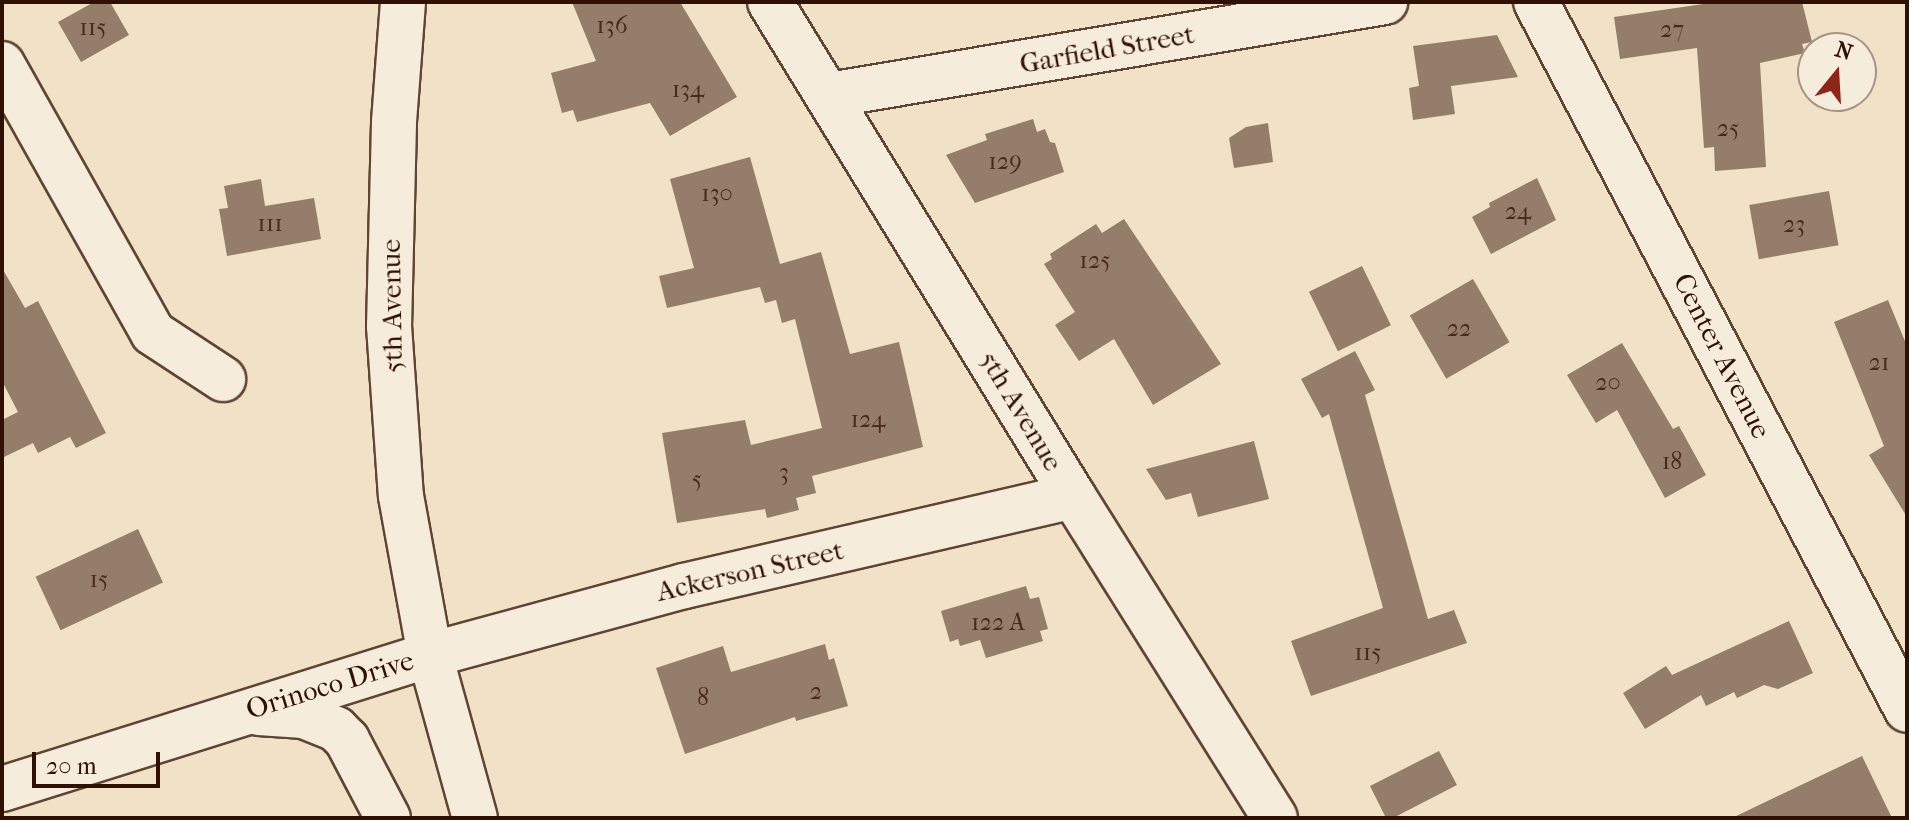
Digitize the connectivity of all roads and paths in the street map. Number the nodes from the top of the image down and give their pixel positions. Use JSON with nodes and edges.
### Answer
{"nodes":[{"id":1,"x":403,"y":2,"type":"edge"},
{"id":2,"x":770,"y":2,"type":"edge"},
{"id":3,"x":1385,"y":2,"type":"edge"},
{"id":4,"x":1536,"y":2,"type":"edge"},
{"id":5,"x":2,"y":64,"type":"edge"},
{"id":6,"x":829,"y":95,"type":"junction"},
{"id":7,"x":223,"y":379,"type":"dead end"},
{"id":8,"x":1073,"y":496,"type":"junction"},
{"id":9,"x":430,"y":655,"type":"junction"},
{"id":10,"x":1907,"y":710,"type":"edge"},
{"id":11,"x":245,"y":711,"type":"junction"},
{"id":12,"x":2,"y":789,"type":"edge"},
{"id":13,"x":388,"y":818,"type":"edge"},
{"id":14,"x":475,"y":818,"type":"edge"},
{"id":15,"x":1275,"y":818,"type":"edge"}],
"edges":[{"from":1,"to":9,"type":"street","name":"5th Avenue"},
{"from":2,"to":6,"type":"street","name":"5th Avenue"},
{"from":3,"to":6,"type":"street","name":"Garfield Street"},
{"from":4,"to":10,"type":"street","name":"Center Avenue"},
{"from":5,"to":7,"type":"street"},
{"from":6,"to":8,"type":"street","name":"5th Avenue"},
{"from":8,"to":9,"type":"street","name":"Ackerson Street"},
{"from":8,"to":15,"type":"street","name":"5th Avenue"},
{"from":9,"to":11,"type":"street","name":"Orinoco Drive"},
{"from":9,"to":14,"type":"street","name":"5th Avenue"},
{"from":11,"to":12,"type":"street","name":"Orinoco Drive"},
{"from":11,"to":13,"type":"street"}]}
